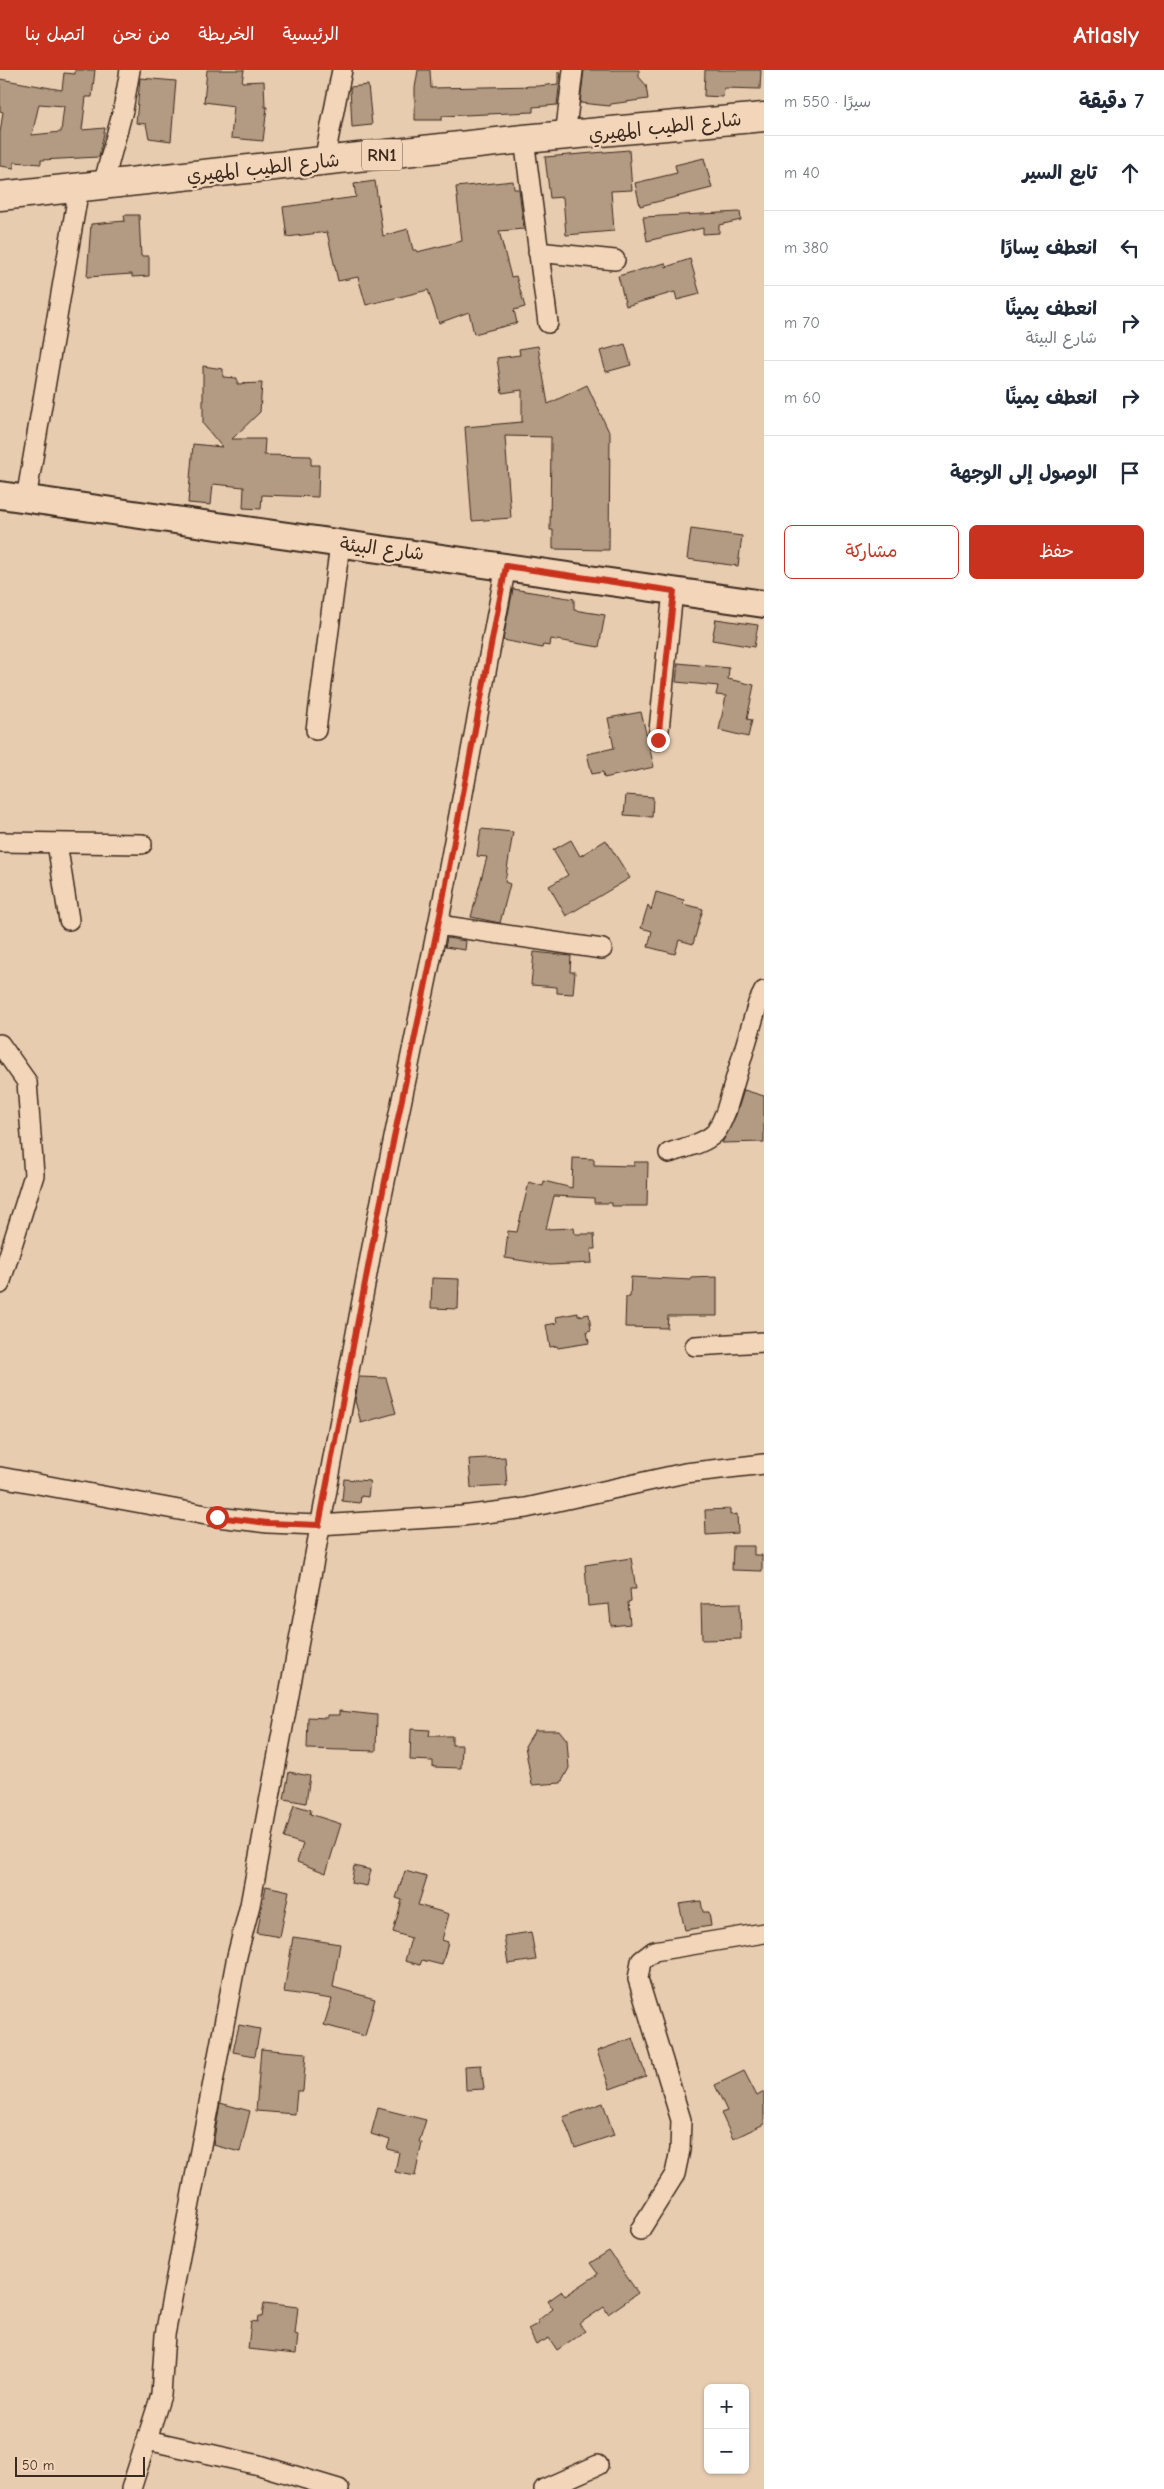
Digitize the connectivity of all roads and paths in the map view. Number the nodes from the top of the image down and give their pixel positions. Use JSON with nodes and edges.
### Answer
{"nodes":[{"id":1,"x":130,"y":70,"type":"edge"},
{"id":2,"x":342,"y":70,"type":"edge"},
{"id":3,"x":573,"y":70,"type":"edge"},
{"id":4,"x":764,"y":116,"type":"edge"},
{"id":5,"x":565,"y":137,"type":"junction"},
{"id":6,"x":524,"y":139,"type":"junction"},
{"id":7,"x":324,"y":161,"type":"junction"},
{"id":8,"x":91,"y":187,"type":"junction"},
{"id":9,"x":0,"y":196,"type":"edge"},
{"id":10,"x":538,"y":252,"type":"junction"},
{"id":11,"x":616,"y":260,"type":"dead end"},
{"id":12,"x":548,"y":323,"type":"dead end"},
{"id":13,"x":0,"y":495,"type":"edge"},
{"id":14,"x":26,"y":499,"type":"junction"},
{"id":15,"x":340,"y":544,"type":"junction"},
{"id":16,"x":506,"y":566,"type":"junction"},
{"id":17,"x":674,"y":591,"type":"junction"},
{"id":18,"x":764,"y":604,"type":"edge"},
{"id":19,"x":316,"y":730,"type":"dead end"},
{"id":20,"x":658,"y":740,"type":"dead end"},
{"id":21,"x":0,"y":842,"type":"edge"},
{"id":22,"x":57,"y":843,"type":"junction"},
{"id":23,"x":142,"y":844,"type":"dead end"},
{"id":24,"x":69,"y":920,"type":"dead end"},
{"id":25,"x":438,"y":925,"type":"junction"},
{"id":26,"x":602,"y":949,"type":"dead end"},
{"id":27,"x":764,"y":991,"type":"edge"},
{"id":28,"x":0,"y":1044,"type":"edge"},
{"id":29,"x":669,"y":1152,"type":"dead end"},
{"id":30,"x":0,"y":1284,"type":"edge"},
{"id":31,"x":764,"y":1342,"type":"edge"},
{"id":32,"x":695,"y":1346,"type":"dead end"},
{"id":33,"x":764,"y":1464,"type":"edge"},
{"id":34,"x":0,"y":1477,"type":"edge"},
{"id":35,"x":319,"y":1525,"type":"junction"},
{"id":36,"x":764,"y":1933,"type":"edge"},
{"id":37,"x":640,"y":2230,"type":"dead end"},
{"id":38,"x":147,"y":2440,"type":"junction"},
{"id":39,"x":598,"y":2465,"type":"dead end"},
{"id":40,"x":131,"y":2489,"type":"edge"},
{"id":41,"x":340,"y":2489,"type":"edge"},
{"id":42,"x":544,"y":2489,"type":"edge"}],
"edges":[{"from":1,"to":8,"type":"street"},
{"from":2,"to":7,"type":"street"},
{"from":3,"to":5,"type":"street"},
{"from":4,"to":5,"type":"main road","name":"شارع الطيب المهيري","number":"RN1"},
{"from":5,"to":6,"type":"main road","name":"شارع الطيب المهيري","number":"RN1"},
{"from":6,"to":7,"type":"main road","name":"شارع الطيب المهيري","number":"RN1"},
{"from":6,"to":10,"type":"street"},
{"from":7,"to":8,"type":"main road","name":"شارع الطيب المهيري","number":"RN1"},
{"from":8,"to":9,"type":"main road","name":"شارع الطيب المهيري","number":"RN1"},
{"from":8,"to":14,"type":"street"},
{"from":10,"to":11,"type":"street"},
{"from":10,"to":12,"type":"street"},
{"from":13,"to":14,"type":"street","name":"شارع البيئة"},
{"from":14,"to":15,"type":"street","name":"شارع البيئة"},
{"from":15,"to":16,"type":"street","name":"شارع البيئة"},
{"from":15,"to":19,"type":"street"},
{"from":16,"to":17,"type":"street","name":"شارع البيئة"},
{"from":16,"to":25,"type":"street"},
{"from":17,"to":18,"type":"street","name":"شارع البيئة"},
{"from":17,"to":20,"type":"street"},
{"from":21,"to":22,"type":"street"},
{"from":22,"to":23,"type":"street"},
{"from":22,"to":24,"type":"street"},
{"from":25,"to":26,"type":"street"},
{"from":25,"to":35,"type":"street"},
{"from":27,"to":29,"type":"street"},
{"from":28,"to":30,"type":"street"},
{"from":31,"to":32,"type":"street"},
{"from":33,"to":35,"type":"street"},
{"from":34,"to":35,"type":"street"},
{"from":35,"to":38,"type":"street"},
{"from":36,"to":37,"type":"street"},
{"from":38,"to":40,"type":"street"},
{"from":38,"to":41,"type":"street"},
{"from":39,"to":42,"type":"street"}]}
